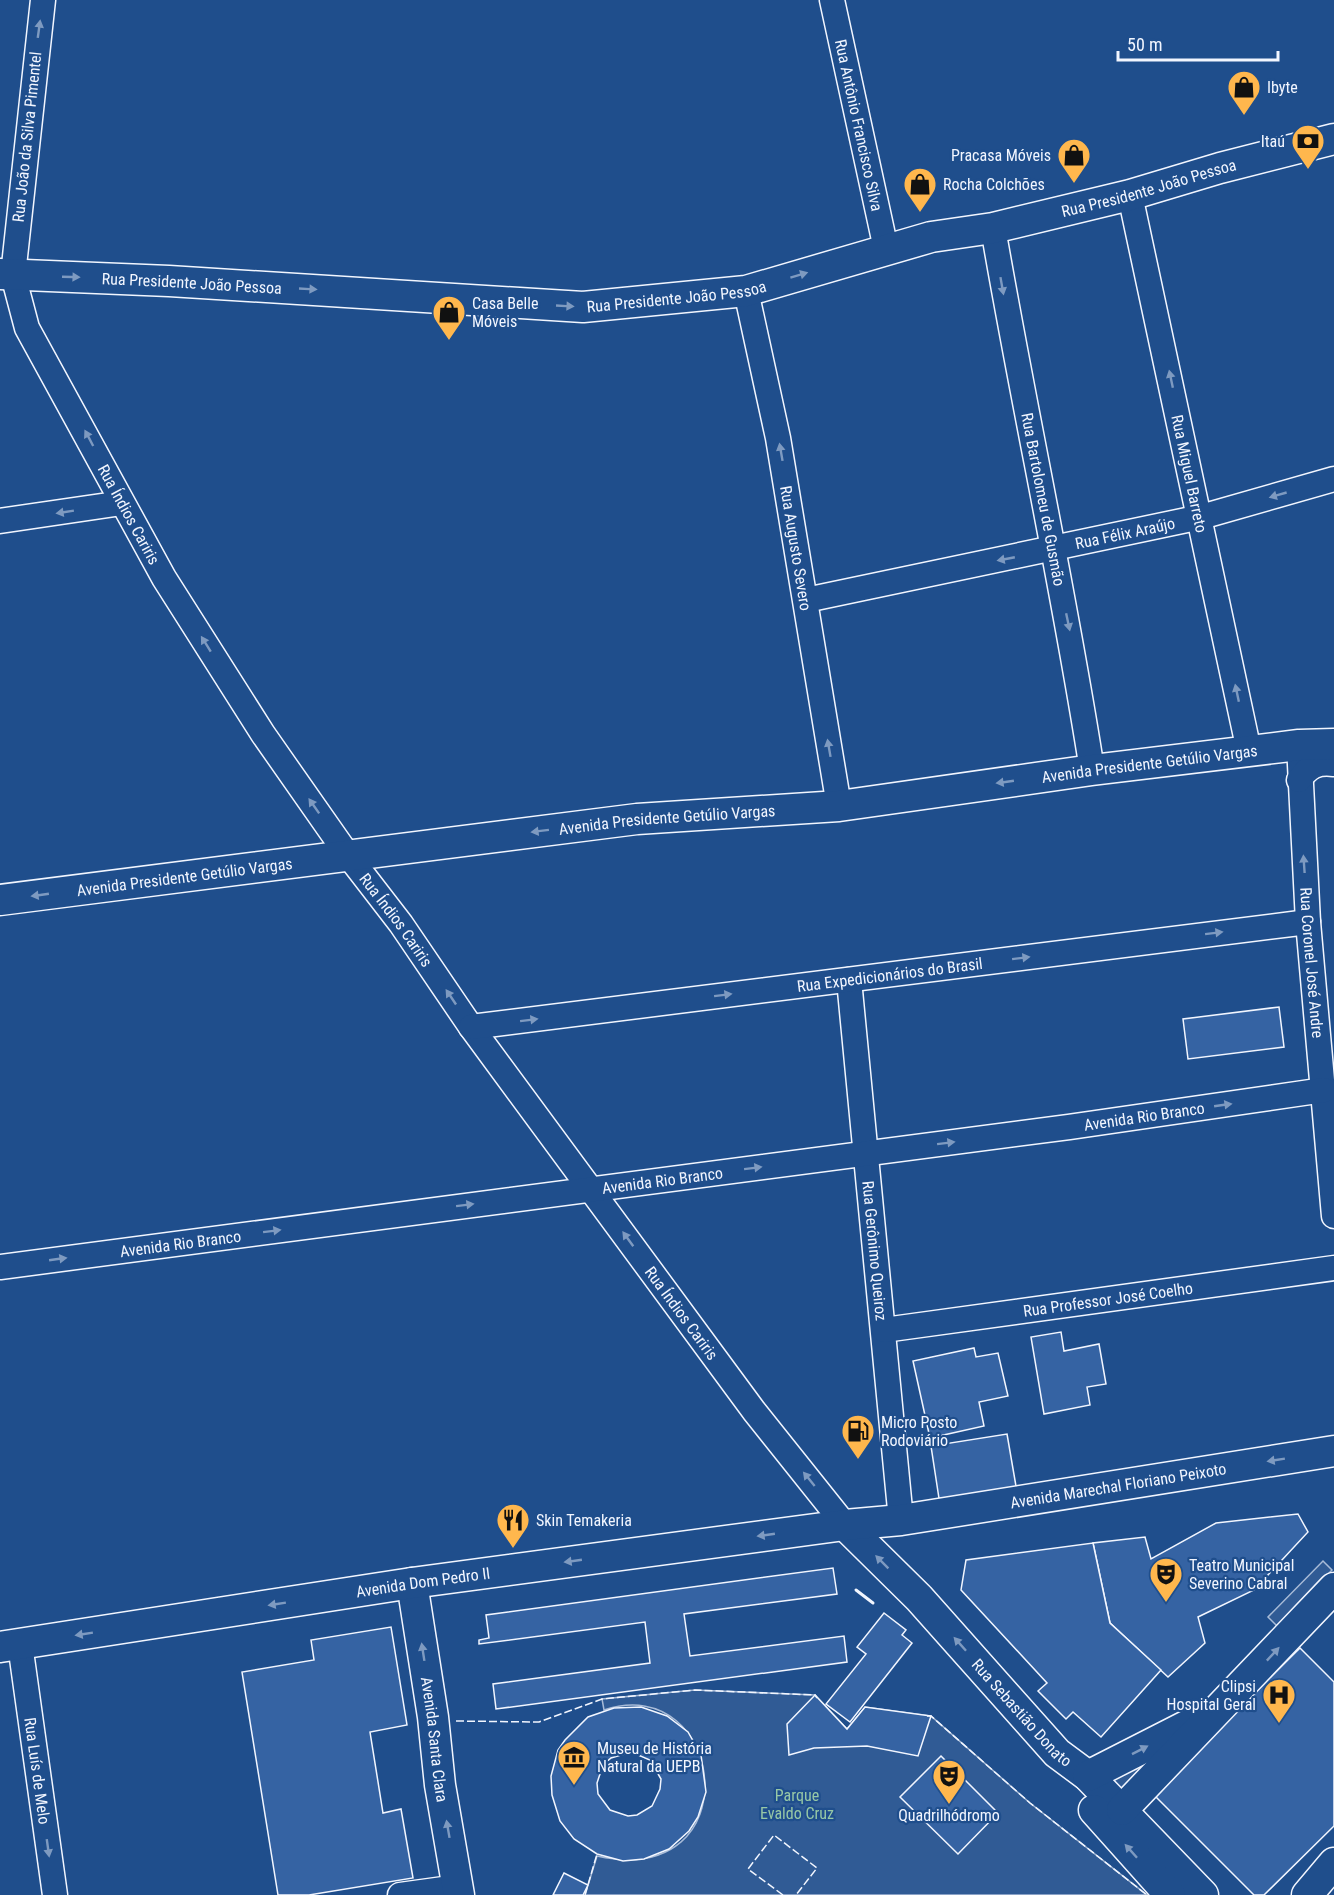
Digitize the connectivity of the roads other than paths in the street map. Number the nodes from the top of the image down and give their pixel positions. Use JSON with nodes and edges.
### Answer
{"nodes":[{"id":1,"x":43,"y":0,"type":"edge"},
{"id":2,"x":832,"y":0,"type":"edge"},
{"id":3,"x":1334,"y":140,"type":"edge"},
{"id":4,"x":1131,"y":195,"type":"junction"},
{"id":5,"x":993,"y":228,"type":"junction"},
{"id":6,"x":886,"y":249,"type":"junction"},
{"id":7,"x":6,"y":274,"type":"edge"},
{"id":8,"x":746,"y":291,"type":"junction"},
{"id":9,"x":1334,"y":479,"type":"edge"},
{"id":10,"x":122,"y":503,"type":"junction"},
{"id":11,"x":1201,"y":517,"type":"junction"},
{"id":12,"x":0,"y":521,"type":"edge"},
{"id":13,"x":1053,"y":550,"type":"junction"},
{"id":14,"x":806,"y":600,"type":"junction"},
{"id":15,"x":1334,"y":744,"type":"edge"},
{"id":16,"x":1299,"y":745,"type":"junction"},
{"id":17,"x":1249,"y":751,"type":"junction"},
{"id":18,"x":1334,"y":764,"type":"edge"},
{"id":19,"x":1092,"y":770,"type":"junction"},
{"id":20,"x":1299,"y":780,"type":"junction"},
{"id":21,"x":839,"y":806,"type":"junction"},
{"id":22,"x":347,"y":854,"type":"junction"},
{"id":23,"x":0,"y":900,"type":"edge"},
{"id":24,"x":1308,"y":922,"type":"junction"},
{"id":25,"x":849,"y":980,"type":"junction"},
{"id":26,"x":471,"y":1028,"type":"junction"},
{"id":27,"x":1324,"y":1090,"type":"junction"},
{"id":28,"x":867,"y":1154,"type":"junction"},
{"id":29,"x":591,"y":1189,"type":"junction"},
{"id":30,"x":1334,"y":1216,"type":"edge"},
{"id":31,"x":0,"y":1267,"type":"edge"},
{"id":32,"x":1334,"y":1268,"type":"edge"},
{"id":33,"x":884,"y":1330,"type":"junction"},
{"id":34,"x":1334,"y":1451,"type":"edge"},
{"id":35,"x":901,"y":1520,"type":"junction"},
{"id":36,"x":845,"y":1525,"type":"junction"},
{"id":37,"x":412,"y":1582,"type":"junction"},
{"id":38,"x":1334,"y":1588,"type":"edge"},
{"id":39,"x":10,"y":1646,"type":"edge"},
{"id":40,"x":1217,"y":1710,"type":"junction"},
{"id":41,"x":1057,"y":1753,"type":"junction"},
{"id":42,"x":1088,"y":1776,"type":"junction"},
{"id":43,"x":1122,"y":1810,"type":"junction"},
{"id":44,"x":1334,"y":1863,"type":"edge"},
{"id":45,"x":458,"y":1891,"type":"edge"},
{"id":46,"x":54,"y":1895,"type":"edge"},
{"id":47,"x":400,"y":1895,"type":"edge"},
{"id":48,"x":1170,"y":1895,"type":"edge"},
{"id":49,"x":1203,"y":1895,"type":"edge"},
{"id":50,"x":1307,"y":1895,"type":"edge"}],
"edges":[{"from":7,"to":1,"type":"street","name":"Rua João da Silva Pimentel","one_way":true},
{"from":2,"to":6,"type":"street","name":"Rua Antônio Francisco Silva"},
{"from":3,"to":4,"type":"main road","name":"Rua Presidente João Pessoa"},
{"from":4,"to":5,"type":"main road","name":"Rua Presidente João Pessoa"},
{"from":11,"to":4,"type":"street","name":"Rua Miguel Barreto","one_way":true},
{"from":5,"to":6,"type":"main road","name":"Rua Presidente João Pessoa"},
{"from":5,"to":13,"type":"street","name":"Rua Bartolomeu de Gusmão","one_way":true},
{"from":8,"to":6,"type":"main road","name":"Rua Presidente João Pessoa","one_way":true},
{"from":7,"to":8,"type":"main road","name":"Rua Presidente João Pessoa","one_way":true},
{"from":10,"to":7,"type":"street","name":"Rua Índios Cariris","one_way":true},
{"from":14,"to":8,"type":"street","name":"Rua Augusto Severo","one_way":true},
{"from":9,"to":11,"type":"street","name":"Rua Félix Araújo","one_way":true},
{"from":10,"to":12,"type":"street","one_way":true},
{"from":22,"to":10,"type":"street","name":"Rua Índios Cariris","one_way":true},
{"from":11,"to":13,"type":"street","name":"Rua Félix Araújo"},
{"from":17,"to":11,"type":"street","name":"Rua Miguel Barreto","one_way":true},
{"from":13,"to":14,"type":"street","name":"Rua Félix Araújo","one_way":true},
{"from":13,"to":19,"type":"street","name":"Rua Bartolomeu de Gusmão","one_way":true},
{"from":21,"to":14,"type":"street","name":"Rua Augusto Severo","one_way":true},
{"from":15,"to":16,"type":"main road","name":"Avenida Presidente Getúlio Vargas"},
{"from":16,"to":17,"type":"main road","name":"Avenida Presidente Getúlio Vargas"},
{"from":16,"to":20,"type":"street","name":"Rua Coronel José Andre"},
{"from":17,"to":19,"type":"main road","name":"Avenida Presidente Getúlio Vargas"},
{"from":18,"to":20,"type":"street"},
{"from":19,"to":21,"type":"main road","name":"Avenida Presidente Getúlio Vargas","one_way":true},
{"from":24,"to":20,"type":"street","name":"Rua Coronel José Andre","one_way":true},
{"from":21,"to":22,"type":"main road","name":"Avenida Presidente Getúlio Vargas","one_way":true},
{"from":22,"to":23,"type":"main road","name":"Avenida Presidente Getúlio Vargas","one_way":true},
{"from":26,"to":22,"type":"street","name":"Rua Índios Cariris","one_way":true},
{"from":25,"to":24,"type":"street","name":"Rua Expedicionários do Brasil","one_way":true},
{"from":24,"to":27,"type":"street","name":"Rua Coronel José Andre"},
{"from":26,"to":25,"type":"street","name":"Rua Expedicionários do Brasil","one_way":true},
{"from":25,"to":28,"type":"street","name":"Rua Gerônimo Queiroz"},
{"from":26,"to":29,"type":"street","name":"Rua Índios Cariris"},
{"from":28,"to":27,"type":"street","name":"Avenida Rio Branco","one_way":true},
{"from":27,"to":30,"type":"street","name":"Rua Coronel José Andre"},
{"from":29,"to":28,"type":"street","name":"Avenida Rio Branco","one_way":true},
{"from":28,"to":33,"type":"street","name":"Rua Gerônimo Queiroz"},
{"from":31,"to":29,"type":"street","name":"Avenida Rio Branco","one_way":true},
{"from":36,"to":29,"type":"street","name":"Rua Índios Cariris","one_way":true},
{"from":32,"to":33,"type":"street","name":"Rua Professor José Coelho"},
{"from":33,"to":35,"type":"street","name":"Rua Gerônimo Queiroz"},
{"from":34,"to":35,"type":"main road","name":"Avenida Marechal Floriano Peixoto","one_way":true},
{"from":35,"to":36,"type":"main road","name":"Avenida Marechal Floriano Peixoto"},
{"from":36,"to":37,"type":"main road","name":"Avenida Dom Pedro II","one_way":true},
{"from":41,"to":36,"type":"main road","name":"Rua Sebastião Donato","one_way":true},
{"from":37,"to":39,"type":"main road","name":"Avenida Dom Pedro II","one_way":true},
{"from":45,"to":37,"type":"main road","name":"Avenida Santa Clara","one_way":true},
{"from":40,"to":38,"type":"main road","one_way":true},
{"from":39,"to":46,"type":"street","name":"Rua Luís de Melo","one_way":true},
{"from":42,"to":40,"type":"main road","one_way":true},
{"from":40,"to":43,"type":"main road"},
{"from":41,"to":42,"type":"main road","name":"Rua Sebastião Donato"},
{"from":48,"to":41,"type":"main road","one_way":true},
{"from":42,"to":43,"type":"main road","name":"Rua Sebastião Donato"},
{"from":43,"to":49,"type":"main road","name":"Rua Sebastião Donato"},
{"from":44,"to":50,"type":"main road"},
{"from":45,"to":47,"type":"street"}]}
